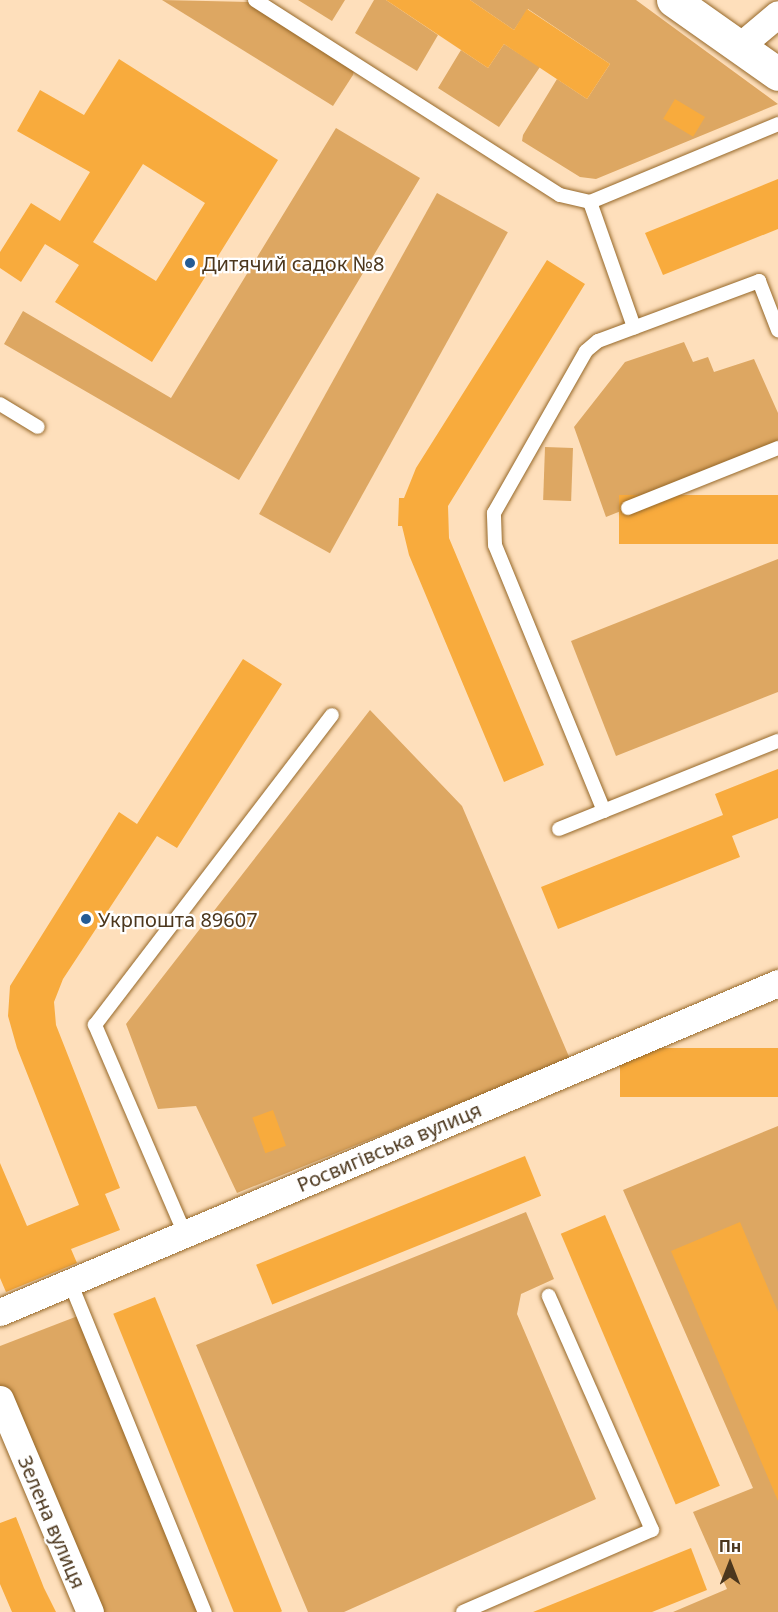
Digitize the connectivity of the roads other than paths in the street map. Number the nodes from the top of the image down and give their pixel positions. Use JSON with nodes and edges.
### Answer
{"nodes":[{"id":1,"x":255,"y":0,"type":"edge"},
{"id":2,"x":673,"y":0,"type":"edge"},
{"id":3,"x":778,"y":14,"type":"edge"},
{"id":4,"x":741,"y":45,"type":"junction"},
{"id":5,"x":778,"y":74,"type":"edge"},
{"id":6,"x":778,"y":124,"type":"edge"},
{"id":7,"x":590,"y":202,"type":"junction"},
{"id":8,"x":634,"y":327,"type":"junction"},
{"id":9,"x":778,"y":330,"type":"edge"},
{"id":10,"x":0,"y":404,"type":"edge"},
{"id":11,"x":38,"y":427,"type":"dead end"},
{"id":12,"x":778,"y":448,"type":"edge"},
{"id":13,"x":628,"y":508,"type":"dead end"},
{"id":14,"x":332,"y":715,"type":"dead end"},
{"id":15,"x":778,"y":741,"type":"edge"},
{"id":16,"x":604,"y":811,"type":"junction"},
{"id":17,"x":559,"y":829,"type":"dead end"},
{"id":18,"x":778,"y":982,"type":"edge"},
{"id":19,"x":184,"y":1234,"type":"junction"},
{"id":20,"x":70,"y":1282,"type":"junction"},
{"id":21,"x":549,"y":1296,"type":"dead end"},
{"id":22,"x":0,"y":1312,"type":"edge"},
{"id":23,"x":0,"y":1399,"type":"edge"},
{"id":24,"x":10,"y":1449,"type":"edge"},
{"id":25,"x":90,"y":1612,"type":"edge"},
{"id":26,"x":205,"y":1612,"type":"edge"},
{"id":27,"x":463,"y":1612,"type":"edge"}],
"edges":[{"from":1,"to":7,"type":"lane"},
{"from":2,"to":4,"type":"main road"},
{"from":3,"to":4,"type":"street"},
{"from":4,"to":5,"type":"main road"},
{"from":6,"to":7,"type":"lane"},
{"from":7,"to":8,"type":"lane"},
{"from":8,"to":9,"type":"lane"},
{"from":8,"to":16,"type":"lane"},
{"from":10,"to":11,"type":"lane"},
{"from":12,"to":13,"type":"lane"},
{"from":14,"to":19,"type":"lane"},
{"from":15,"to":16,"type":"lane"},
{"from":16,"to":17,"type":"lane"},
{"from":18,"to":19,"type":"street","name":"Росвигівська вулиця"},
{"from":19,"to":20,"type":"street","name":"Росвигівська вулиця"},
{"from":20,"to":22,"type":"street","name":"Росвигівська вулиця"},
{"from":20,"to":26,"type":"lane"},
{"from":21,"to":27,"type":"lane"},
{"from":23,"to":24,"type":"street","name":"Зелена вулиця"},
{"from":24,"to":25,"type":"street","name":"Зелена вулиця"}]}
